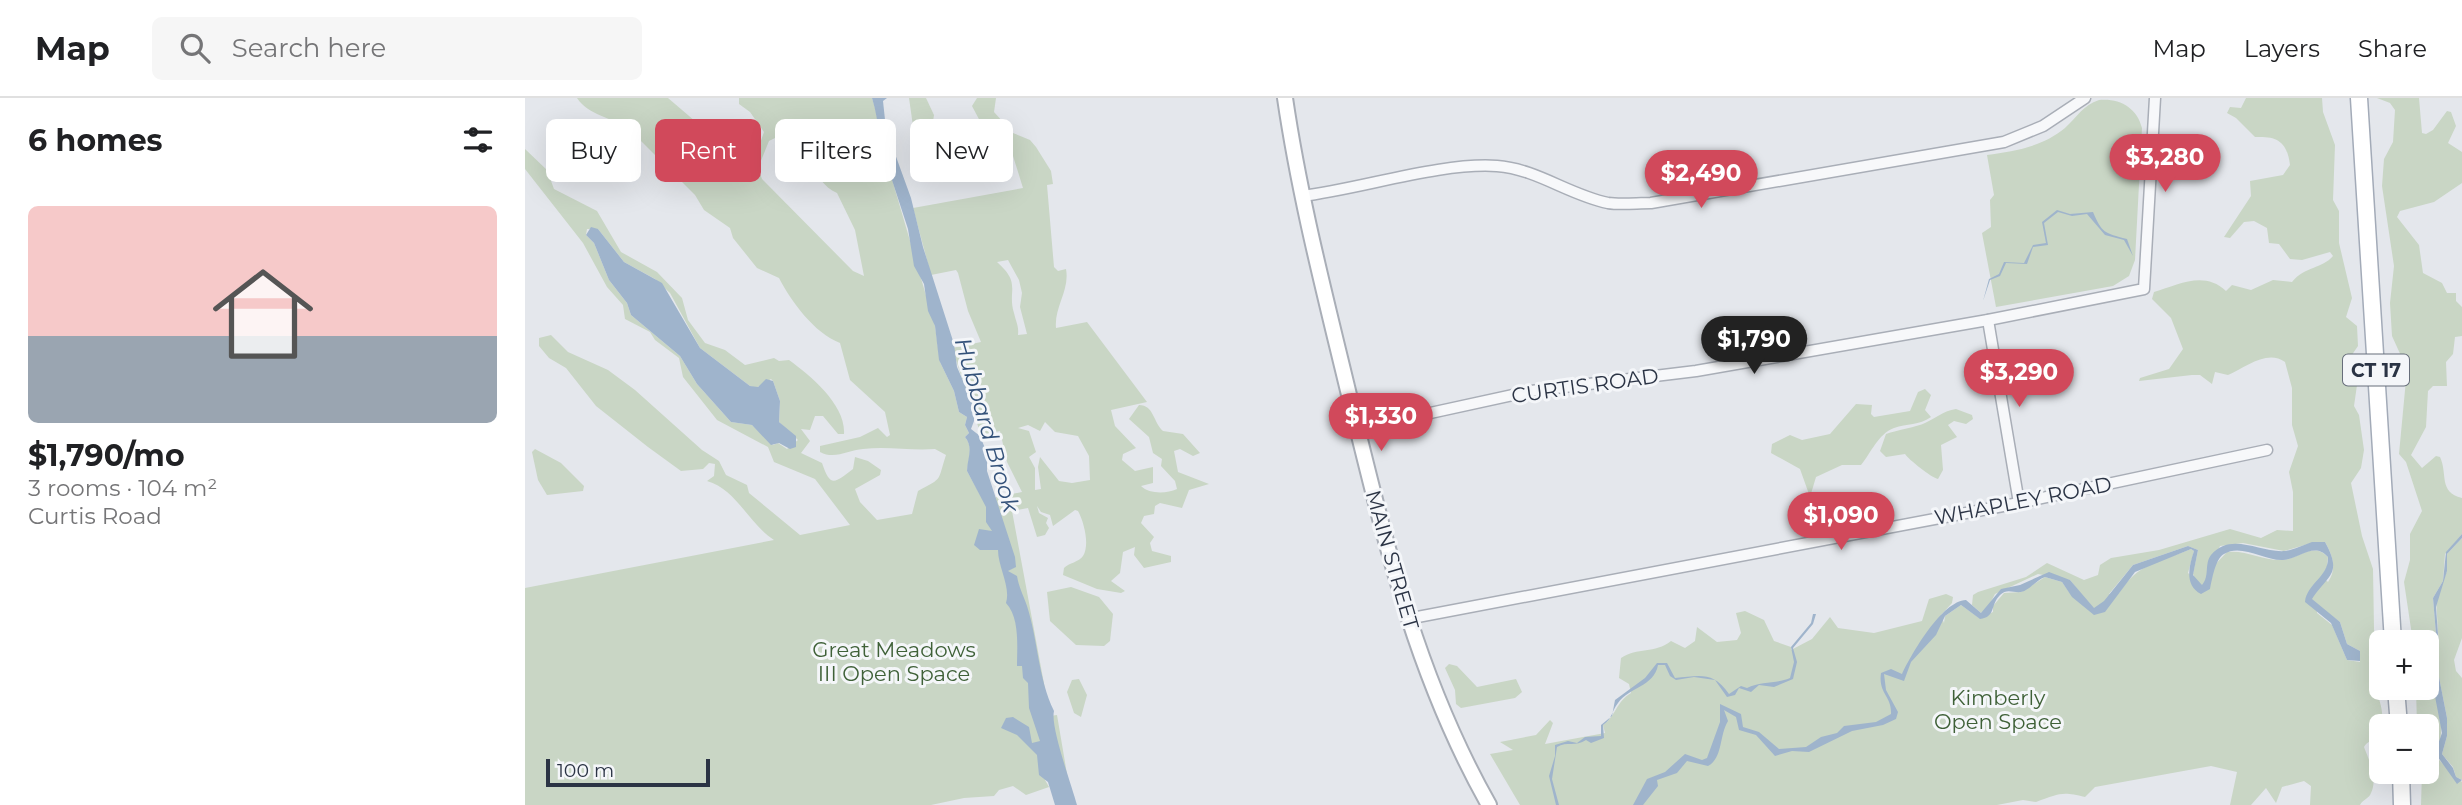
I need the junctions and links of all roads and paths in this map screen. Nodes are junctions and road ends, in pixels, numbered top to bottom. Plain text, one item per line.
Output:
1 (1285, 98) edge
2 (2085, 98) edge
3 (2155, 98) edge
4 (2359, 98) edge
5 (1302, 196) junction
6 (1988, 320) junction
7 (1357, 429) junction
8 (2267, 450) dead end
9 (2019, 503) junction
10 (1407, 619) junction
11 (2392, 630) edge
12 (2401, 784) edge
13 (1489, 805) edge
14 (2402, 805) edge

1 - 5 main road, MAIN STREET
2 - 5 street
3 - 6 street, CURTIS ROAD
4 - 11 main road, CT 17
5 - 7 main road, MAIN STREET
6 - 7 street, CURTIS ROAD
6 - 9 street
7 - 10 main road, MAIN STREET
8 - 9 street, WHAPLEY ROAD
9 - 10 street, WHAPLEY ROAD
10 - 13 main road, MAIN STREET
12 - 14 main road

